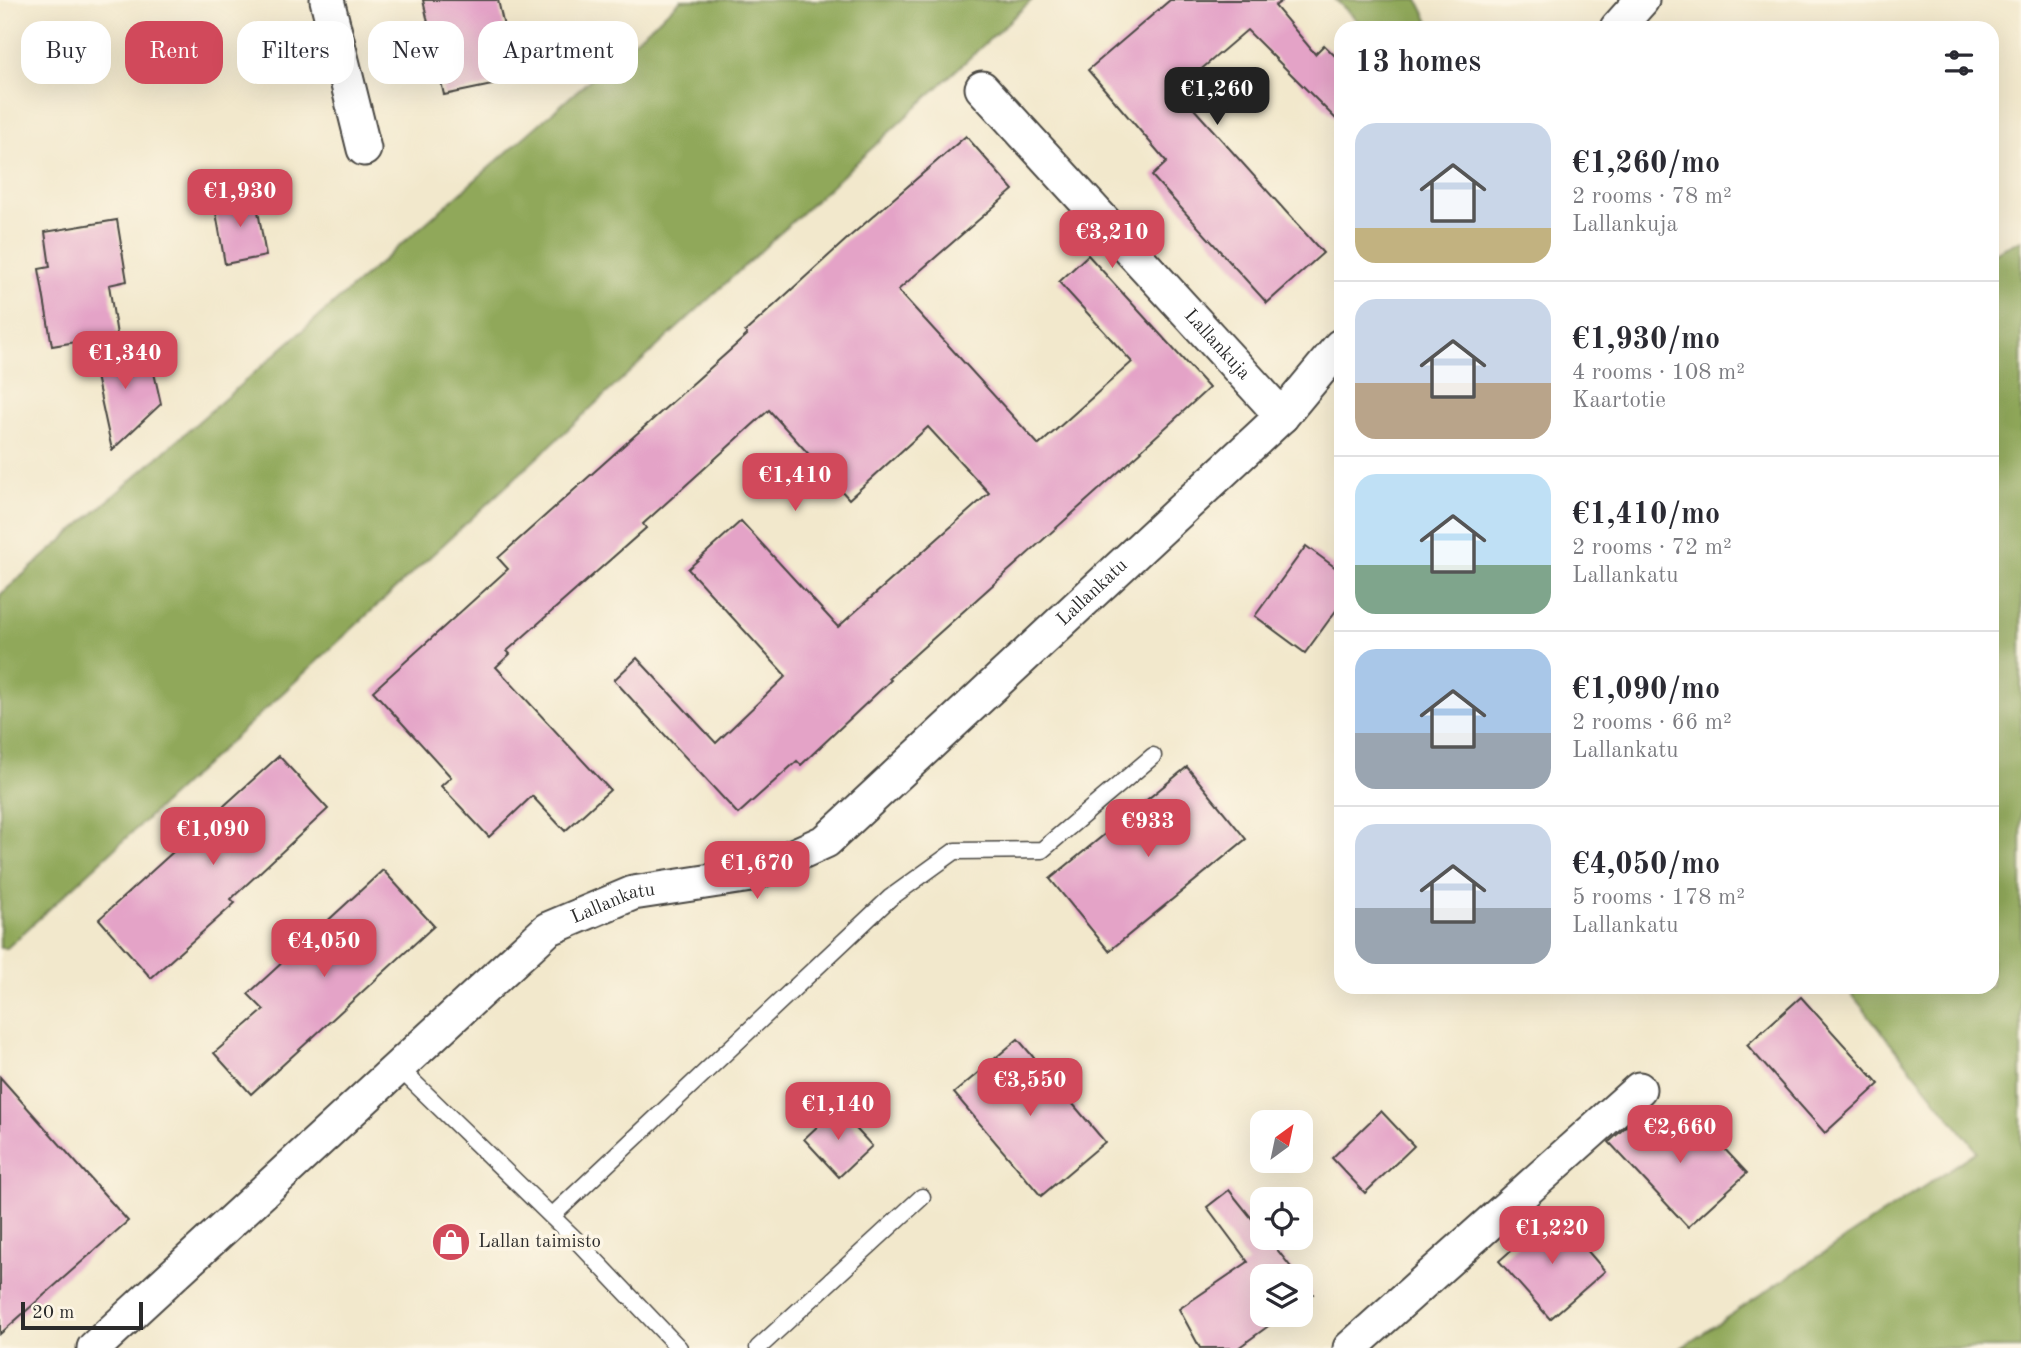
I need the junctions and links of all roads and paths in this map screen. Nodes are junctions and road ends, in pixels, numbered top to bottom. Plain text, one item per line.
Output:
1 (327, 0) edge
2 (1642, 0) edge
3 (1623, 21) edge
4 (982, 88) dead end
5 (364, 149) dead end
6 (1334, 353) edge
7 (1282, 416) junction
8 (1153, 756) dead end
9 (399, 1068) junction
10 (1639, 1089) dead end
11 (922, 1197) dead end
12 (552, 1216) junction
13 (94, 1348) edge
14 (679, 1348) edge
15 (758, 1348) edge
16 (1350, 1348) edge

1 - 5 street
2 - 3 street
4 - 7 street, Lallankuja
6 - 7 street, Lallankatu
7 - 9 street, Lallankatu
8 - 12 lane
9 - 12 lane
9 - 13 street, Lallankatu
10 - 16 street
11 - 15 lane
12 - 14 lane

